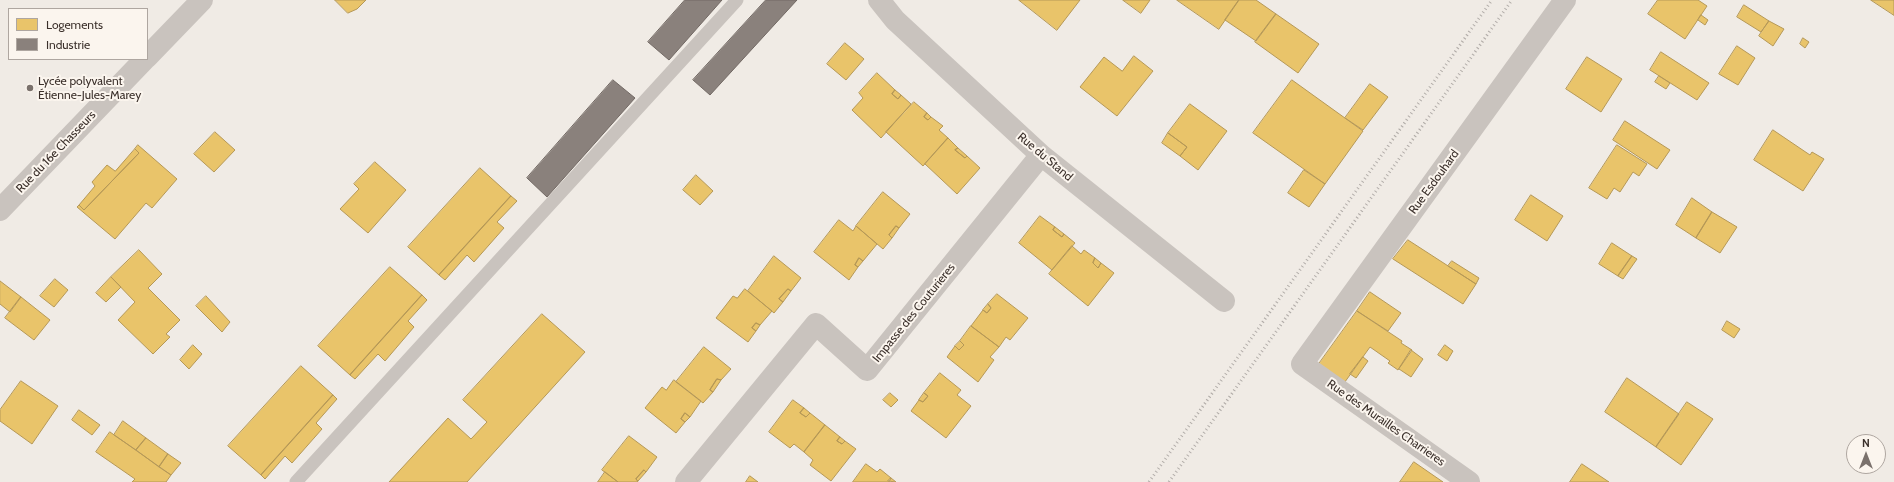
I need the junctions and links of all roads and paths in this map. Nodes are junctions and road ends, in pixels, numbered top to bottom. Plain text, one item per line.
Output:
1 (202, 0) edge
2 (737, 0) edge
3 (879, 0) edge
4 (1565, 0) edge
5 (148, 56) edge
6 (144, 60) edge
7 (1041, 155) junction
8 (0, 210) edge
9 (1224, 301) dead end
10 (1302, 364) joint
11 (296, 482) edge
12 (686, 482) edge
13 (1469, 482) edge

1 - 5 street, Rue du 16e Chasseurs
2 - 11 lane
3 - 7 street, Rue du Stand
4 - 10 street, Rue Esdouhard
6 - 8 street, Rue du 16e Chasseurs
7 - 9 street, Rue du Stand
7 - 12 street, Impasse des Couturieres
10 - 13 street, Rue des Murailles Charrieres

